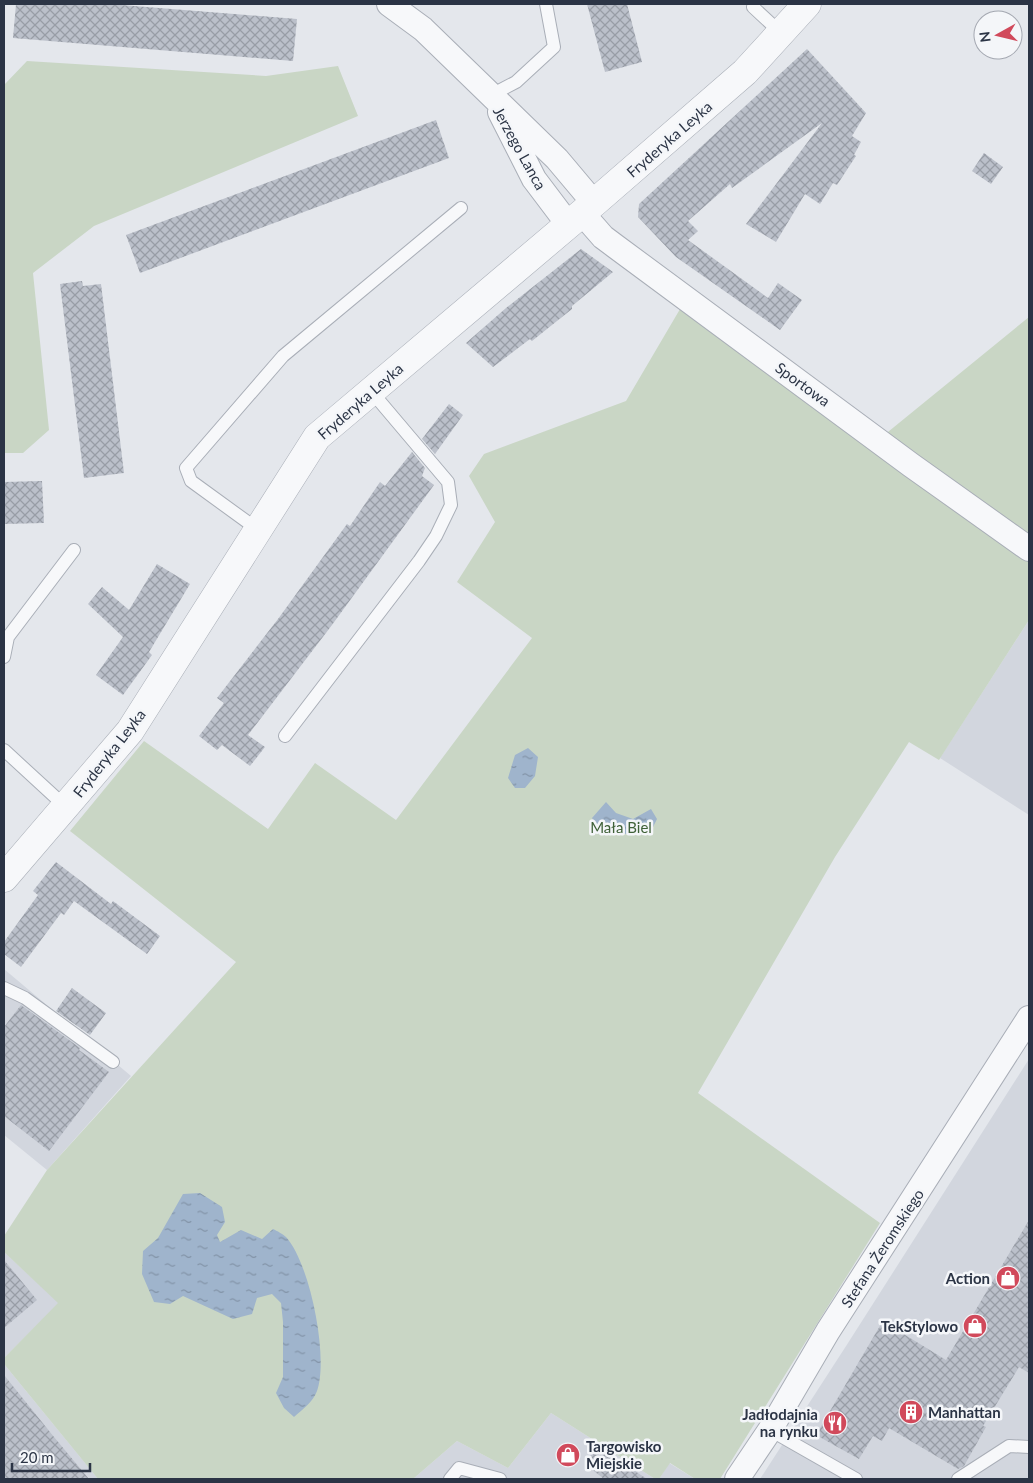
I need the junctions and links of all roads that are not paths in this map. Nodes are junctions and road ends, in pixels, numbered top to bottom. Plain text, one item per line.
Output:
1 (389, 4) edge
2 (546, 4) edge
3 (807, 4) edge
4 (752, 5) edge
5 (782, 34) junction
6 (491, 95) junction
7 (461, 208) dead end
8 (581, 213) junction
9 (371, 391) junction
10 (257, 529) junction
11 (1029, 549) edge
12 (74, 550) dead end
13 (4, 657) edge
14 (285, 736) dead end
15 (4, 750) edge
16 (66, 807) junction
17 (4, 878) edge
18 (4, 988) edge
19 (1029, 1018) edge
20 (113, 1062) dead end
21 (770, 1430) junction
22 (1029, 1446) edge
23 (450, 1479) edge
24 (500, 1479) edge
25 (737, 1479) edge
26 (856, 1479) edge
27 (958, 1479) edge

1 - 6 street, Jerzego Lanca
2 - 6 lane
3 - 5 street, Fryderyka Leyka
4 - 5 lane
5 - 8 street, Fryderyka Leyka
6 - 8 street, Jerzego Lanca
6 - 8 street, Jerzego Lanca
7 - 10 lane
8 - 9 street, Fryderyka Leyka
8 - 11 street, Sportowa
9 - 10 street, Fryderyka Leyka
9 - 14 lane
10 - 16 street, Fryderyka Leyka
12 - 13 lane
15 - 16 lane
16 - 17 street, Fryderyka Leyka
18 - 20 lane
19 - 21 street, Stefana Żeromskiego
21 - 25 street, Stefana Żeromskiego
21 - 26 lane
22 - 27 lane
23 - 24 lane

